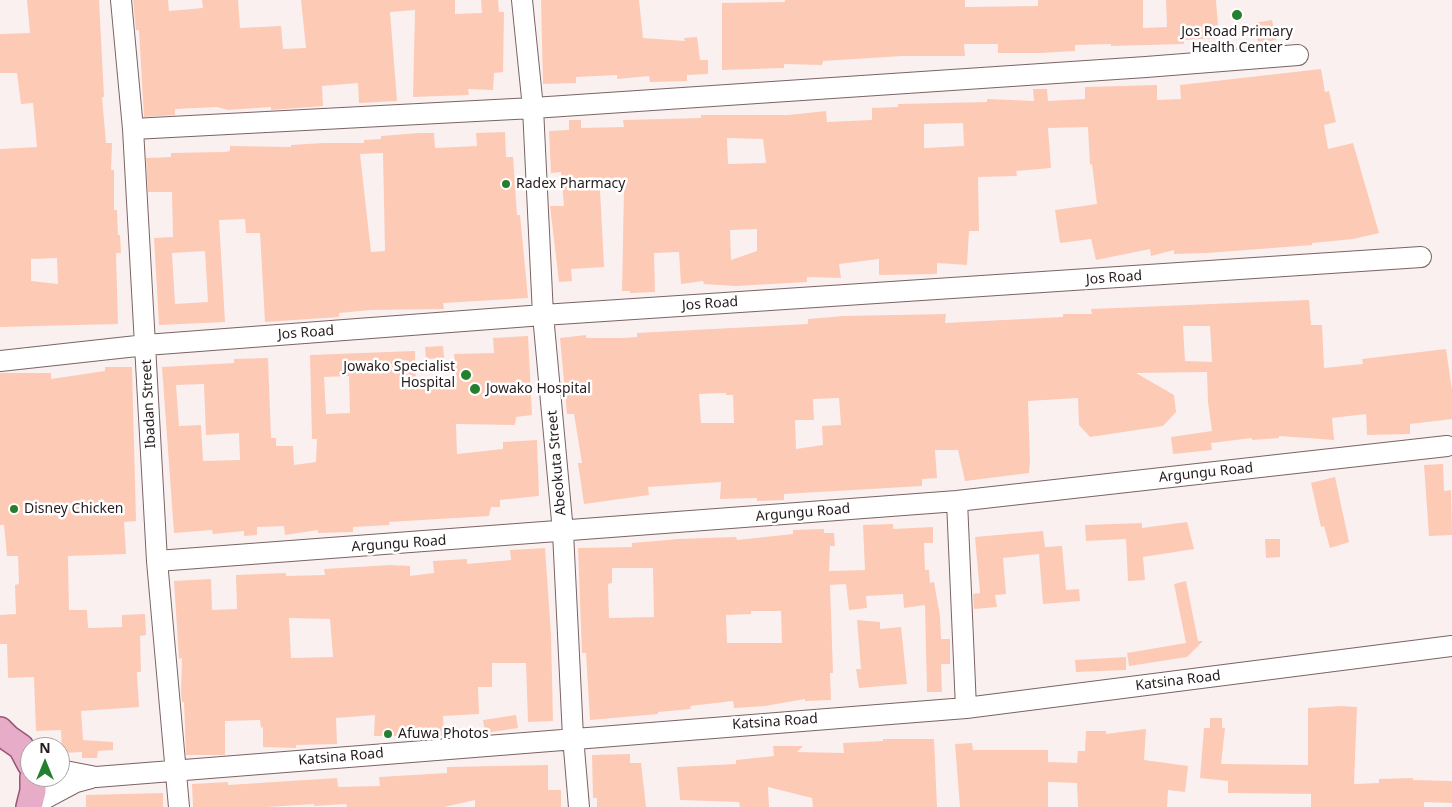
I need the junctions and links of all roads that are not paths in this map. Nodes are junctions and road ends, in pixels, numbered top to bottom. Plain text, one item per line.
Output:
1 (121, 0) edge
2 (522, 0) edge
3 (1298, 55) dead end
4 (533, 108) junction
5 (133, 129) junction
6 (1422, 257) dead end
7 (543, 315) junction
8 (146, 345) junction
9 (0, 361) edge
10 (1447, 446) dead end
11 (956, 501) junction
12 (563, 532) junction
13 (157, 562) junction
14 (1452, 646) edge
15 (966, 708) junction
16 (2, 730) edge
17 (573, 737) junction
18 (20, 746) edge
19 (176, 771) junction
20 (70, 773) edge
21 (96, 776) junction
22 (33, 787) edge
23 (29, 807) edge
24 (179, 807) edge
25 (579, 807) edge

1 - 5 street, Ibadan Street
2 - 4 street, Abeokuta Street
3 - 4 street
4 - 5 street
4 - 7 street, Abeokuta Street
5 - 8 street, Ibadan Street
6 - 7 street, Jos Road
7 - 8 street, Jos Road
7 - 12 street, Abeokuta Street
8 - 9 street, Jos Road
8 - 13 street, Ibadan Street
10 - 11 street, Argungu Road
11 - 12 street, Argungu Road
11 - 15 street
12 - 13 street, Argungu Road
12 - 17 street, Abeokuta Street
13 - 19 street, Ibadan Street
14 - 15 street, Katsina Road
15 - 17 street, Katsina Road
16 - 18 main road
17 - 19 street, Katsina Road
17 - 25 street, Abeokuta Street
19 - 21 street, Katsina Road
19 - 24 street, Ibadan Street
20 - 21 street, Katsina Road
21 - 23 street, Katsina Road
22 - 23 main road

